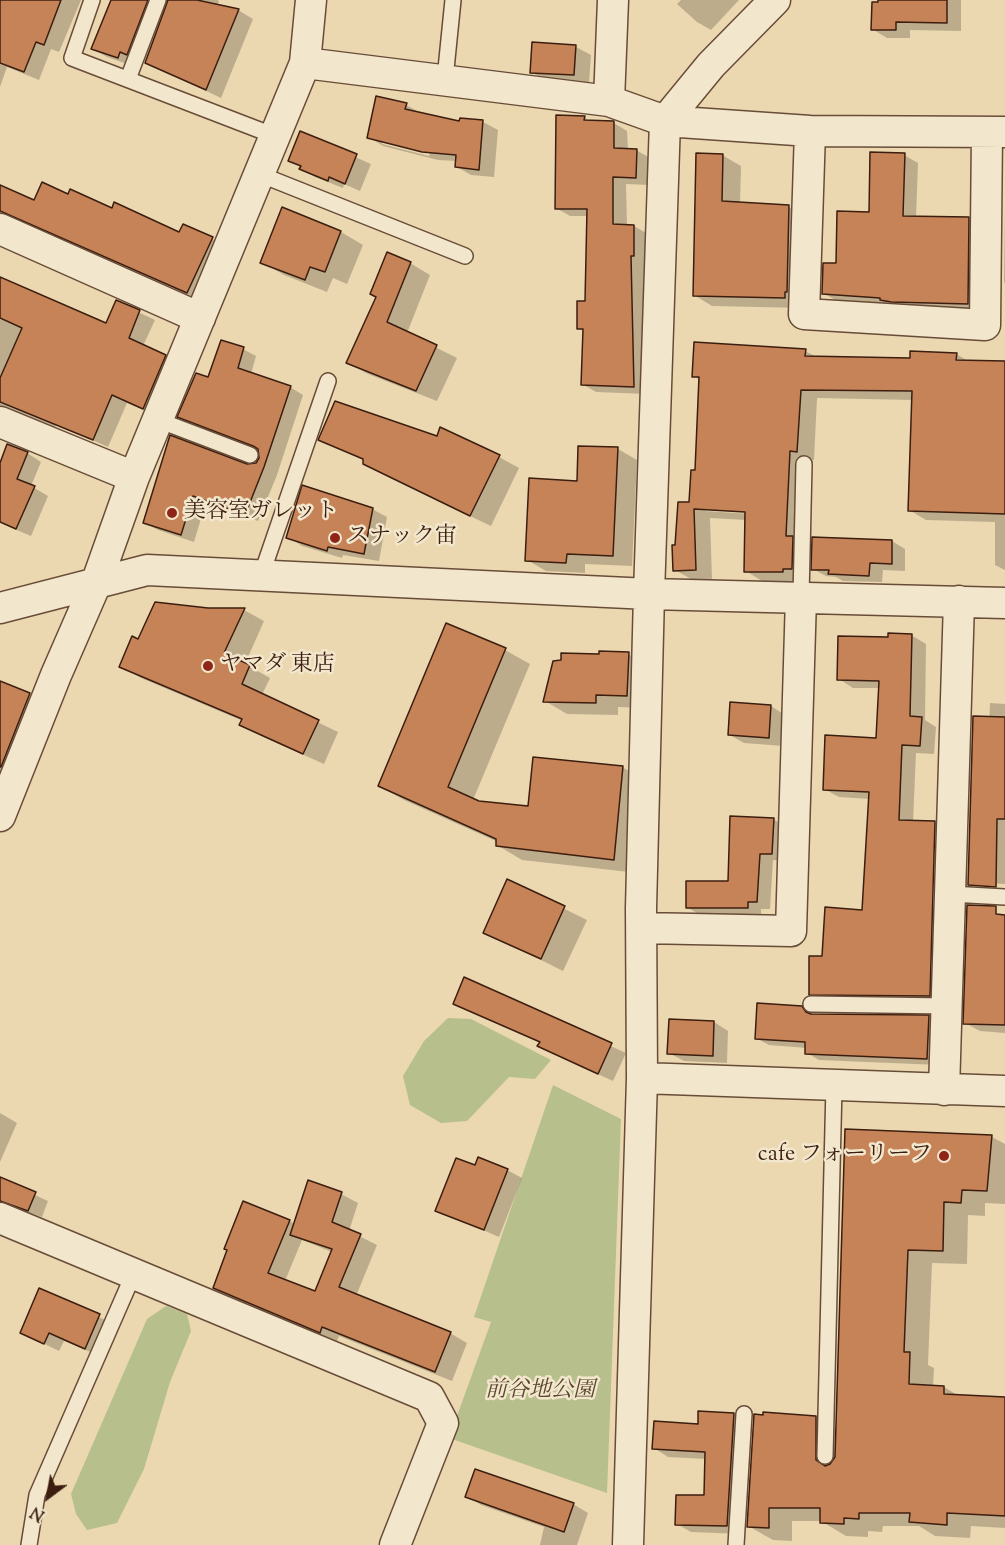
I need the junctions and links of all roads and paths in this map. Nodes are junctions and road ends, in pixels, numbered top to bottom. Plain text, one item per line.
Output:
1 (92, 0) edge
2 (158, 0) edge
3 (311, 0) edge
4 (453, 0) edge
5 (613, 0) edge
6 (775, 0) edge
7 (305, 63) junction
8 (128, 79) junction
9 (445, 79) junction
10 (609, 101) junction
11 (665, 121) junction
12 (810, 131) junction
13 (996, 132) edge
14 (275, 136) junction
15 (259, 174) junction
16 (0, 229) edge
17 (465, 256) dead end
18 (200, 318) junction
19 (328, 381) dead end
20 (158, 420) junction
21 (0, 422) edge
22 (250, 455) dead end
23 (804, 464) dead end
24 (134, 477) junction
25 (261, 576) junction
26 (98, 581) junction
27 (650, 594) junction
28 (801, 597) junction
29 (959, 601) junction
30 (1005, 603) edge
31 (0, 608) edge
32 (0, 816) edge
33 (950, 894) junction
34 (1005, 897) edge
35 (642, 928) junction
36 (811, 1004) dead end
37 (946, 1006) junction
38 (642, 1078) junction
39 (834, 1086) junction
40 (944, 1090) junction
41 (1005, 1091) edge
42 (0, 1218) edge
43 (134, 1273) junction
44 (744, 1414) dead end
45 (825, 1456) dead end
46 (29, 1545) edge
47 (395, 1545) edge
48 (629, 1545) edge
49 (736, 1545) edge

1 - 8 lane
2 - 8 lane
3 - 7 street
4 - 9 lane
5 - 10 street
6 - 11 street
7 - 9 street
7 - 14 street
8 - 14 lane
9 - 10 street
10 - 11 street
11 - 12 street
11 - 27 street
12 - 13 street
12 - 13 street
14 - 15 street
15 - 17 lane
15 - 18 street
16 - 18 street
18 - 20 street
19 - 25 lane
20 - 22 lane
20 - 24 street
21 - 24 street
23 - 28 lane
24 - 26 street
25 - 26 street
25 - 27 street
26 - 31 street
26 - 32 street
27 - 28 street
27 - 35 street
28 - 29 street
28 - 35 street
29 - 30 street
29 - 33 street
33 - 34 lane
33 - 37 street
35 - 38 street
36 - 37 lane
37 - 40 street
38 - 39 street
38 - 48 street
39 - 40 street
39 - 45 lane
40 - 41 street
42 - 43 street
43 - 46 lane
43 - 47 street
44 - 49 lane

